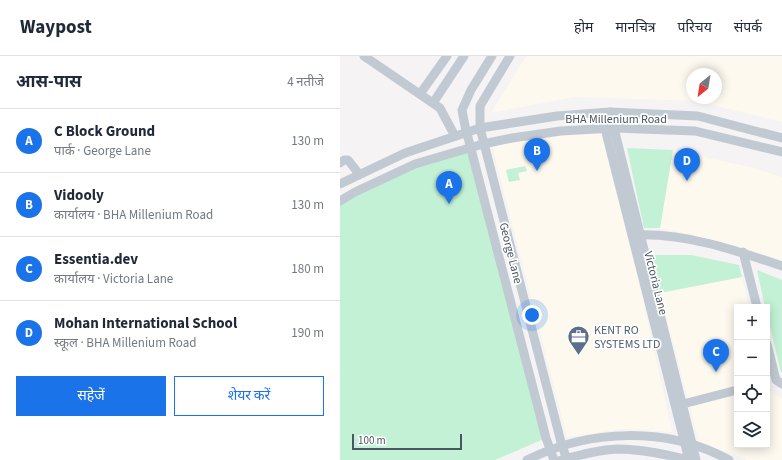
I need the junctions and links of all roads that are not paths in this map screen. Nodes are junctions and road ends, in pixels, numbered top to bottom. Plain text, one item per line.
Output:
1 (364, 56) edge
2 (447, 56) edge
3 (464, 56) edge
4 (492, 56) edge
5 (510, 56) edge
6 (420, 94) junction
7 (433, 103) junction
8 (605, 112) junction
9 (480, 128) junction
10 (609, 128) junction
11 (467, 132) junction
12 (455, 136) junction
13 (782, 138) edge
14 (483, 144) junction
15 (471, 147) junction
16 (782, 152) edge
17 (340, 163) edge
18 (359, 174) junction
19 (340, 184) edge
20 (340, 201) edge
21 (636, 235) junction
22 (743, 252) junction
23 (782, 266) edge
24 (757, 304) edge
25 (770, 354) edge
26 (779, 382) edge
27 (734, 391) edge
28 (683, 404) junction
29 (688, 444) junction
30 (562, 446) junction
31 (551, 450) junction
32 (564, 459) edge
33 (527, 460) edge
34 (554, 460) edge
35 (688, 460) edge
36 (696, 460) edge
37 (729, 460) edge

1 - 6 street
2 - 6 street
3 - 7 street
4 - 11 street, George Lane
5 - 9 street, George Lane
6 - 7 street
7 - 12 street
8 - 9 street, BHA Millenium Road
8 - 10 street, Victoria Lane
8 - 13 street, BHA Millenium Road
9 - 11 street, BHA Millenium Road
9 - 14 street, George Lane
10 - 14 street, BHA Millenium Road
10 - 16 street, BHA Millenium Road
10 - 21 street, Victoria Lane
11 - 12 street, BHA Millenium Road
11 - 15 street, George Lane
12 - 18 street, BHA Millenium Road
14 - 15 street, BHA Millenium Road
14 - 30 street, George Lane
15 - 20 street, BHA Millenium Road
15 - 31 street, George Lane
17 - 18 street
18 - 19 street, BHA Millenium Road
21 - 22 street
21 - 28 street, Victoria Lane
21 - 29 street, Victoria Lane
22 - 23 street
22 - 24 street
25 - 26 street
27 - 28 street
28 - 29 street, Victoria Lane
29 - 30 street
29 - 35 street, Victoria Lane
29 - 36 street, Victoria Lane
29 - 37 street
30 - 31 street
30 - 32 street, George Lane
31 - 33 street
31 - 34 street, George Lane
32 - 35 street

